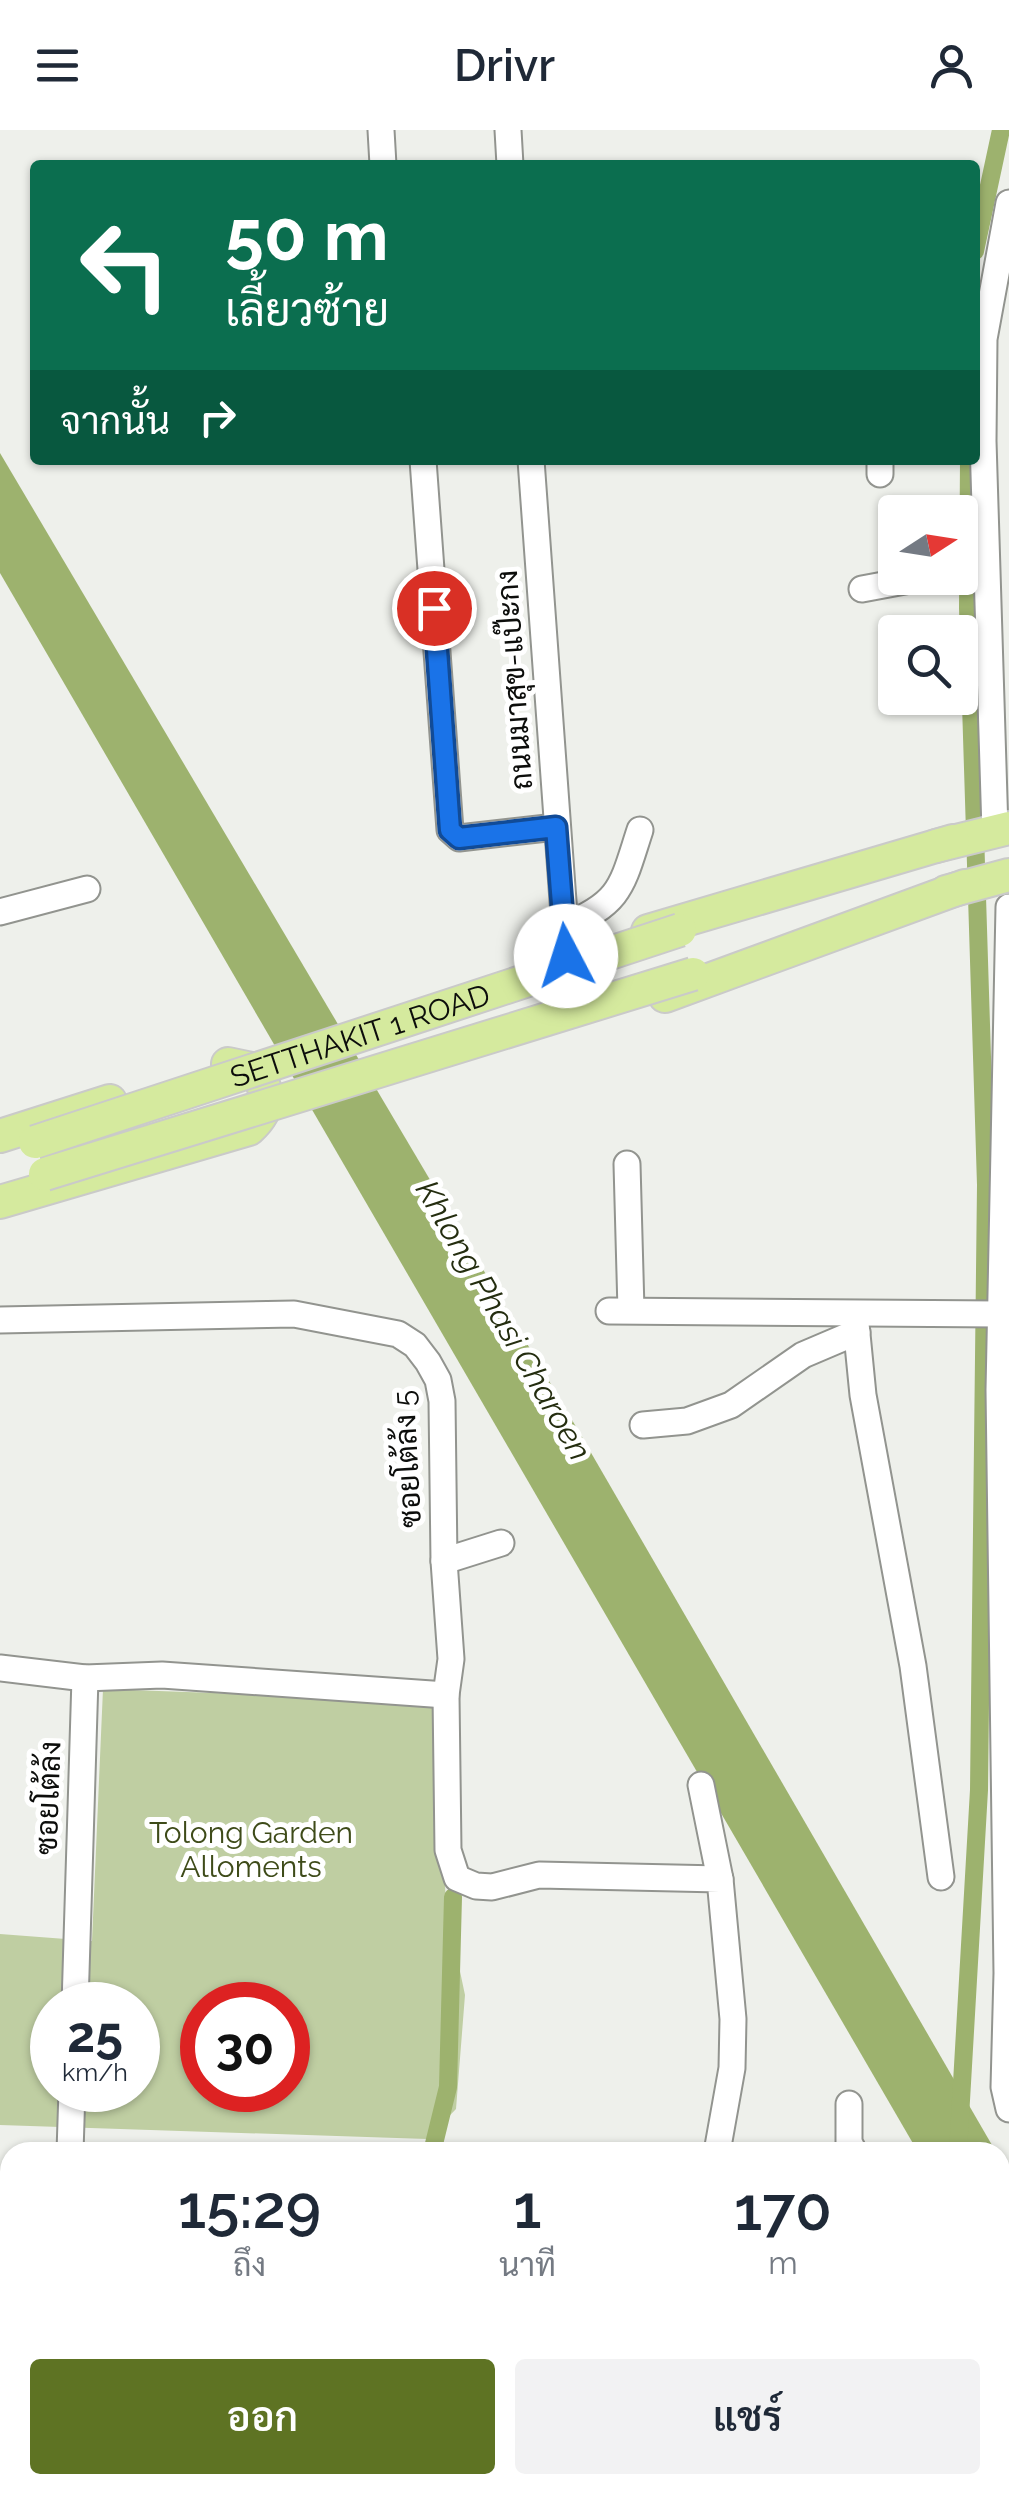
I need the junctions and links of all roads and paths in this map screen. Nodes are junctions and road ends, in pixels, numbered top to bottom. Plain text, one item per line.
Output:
1 (381, 130) edge
2 (508, 130) edge
3 (384, 160) edge
4 (510, 160) edge
5 (1009, 204) edge
6 (980, 421) edge
7 (980, 456) edge
8 (423, 465) edge
9 (531, 465) edge
10 (987, 565) junction
11 (978, 567) edge
12 (878, 586) edge
13 (862, 589) dead end
14 (556, 827) junction
15 (1002, 829) edge
16 (640, 830) dead end
17 (953, 841) junction
18 (1009, 875) edge
19 (966, 886) junction
20 (88, 889) dead end
21 (1009, 907) edge
22 (0, 912) edge
23 (565, 941) junction
24 (0, 1136) edge
25 (0, 1152) edge
26 (628, 1164) dead end
27 (0, 1187) edge
28 (0, 1202) edge
29 (1005, 1246) edge
30 (1000, 1314) junction
31 (0, 1320) edge
32 (856, 1323) junction
33 (643, 1425) dead end
34 (1005, 1484) edge
35 (501, 1542) dead end
36 (444, 1561) junction
37 (0, 1668) edge
38 (84, 1678) junction
39 (1005, 1691) edge
40 (446, 1694) junction
41 (1006, 1752) edge
42 (701, 1785) dead end
43 (941, 1877) dead end
44 (720, 1879) junction
45 (1007, 1913) edge
46 (1008, 1973) edge
47 (75, 1982) edge
48 (849, 2104) dead end
49 (1009, 2109) edge
50 (71, 2112) edge
51 (70, 2142) edge
52 (719, 2142) edge
53 (849, 2142) edge

1 - 3 street
2 - 4 street
5 - 6 street
7 - 10 street
8 - 14 street
9 - 14 street, ถนนมาสุข-แป๊ะกง
10 - 11 street
10 - 15 street
12 - 13 street
14 - 23 street, ถนนมาสุข-แป๊ะกง
15 - 17 main road, SETTHAKIT 1 ROAD
16 - 23 street
17 - 23 main road
17 - 25 main road, SETTHAKIT 1 ROAD, bridge
18 - 19 main road, SETTHAKIT 1 ROAD
19 - 23 main road
19 - 27 main road, SETTHAKIT 1 ROAD, bridge
20 - 22 street
21 - 29 street
24 - 28 main road
26 - 32 street
29 - 30 street
30 - 32 street
30 - 34 street
31 - 36 street, ซอยโต้ล้ง 5
32 - 33 street
32 - 43 street
34 - 39 street
35 - 36 street
36 - 40 street, ซอยโต้ล้ง 5
37 - 38 street
38 - 40 street
38 - 47 street, ซอยโต้ล้ง
39 - 41 street
40 - 44 street, ซอยโต้ล้ง 5
41 - 45 street
42 - 44 street
44 - 52 street
45 - 46 street
46 - 49 street
48 - 53 street
50 - 51 street

